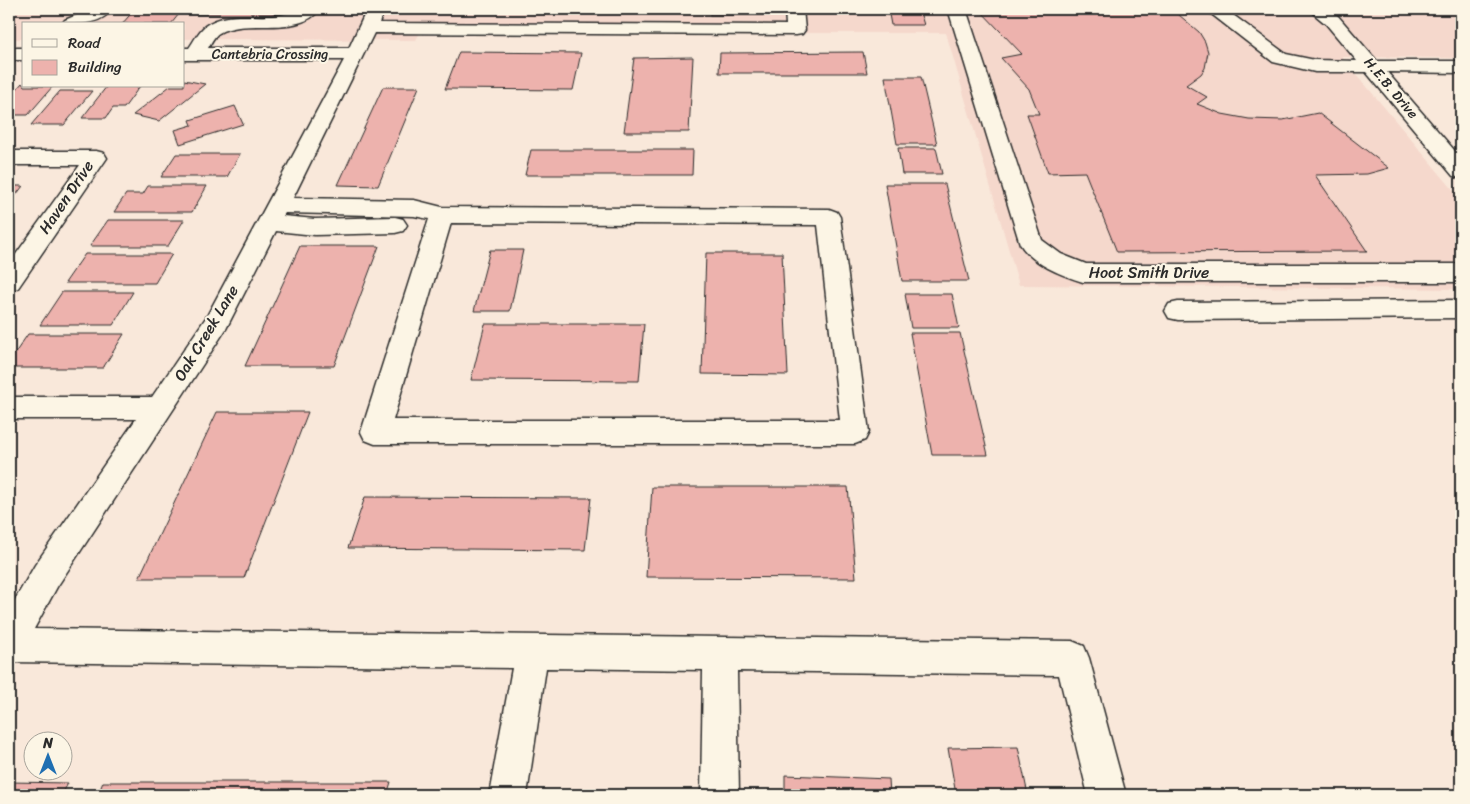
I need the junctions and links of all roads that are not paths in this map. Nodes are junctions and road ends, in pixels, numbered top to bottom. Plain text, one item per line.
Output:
1 (103, 9) edge
2 (311, 9) edge
3 (428, 9) edge
4 (598, 9) edge
5 (794, 9) edge
6 (957, 9) edge
7 (1214, 9) edge
8 (1317, 9) edge
9 (372, 18) edge
10 (76, 22) edge
11 (420, 28) junction
12 (594, 29) junction
13 (9, 54) edge
14 (22, 54) edge
15 (190, 54) edge
16 (356, 54) junction
17 (1373, 67) junction
18 (1461, 67) edge
19 (9, 158) edge
20 (1461, 171) edge
21 (273, 214) junction
22 (442, 215) junction
23 (1461, 273) edge
24 (9, 282) edge
25 (1461, 309) edge
26 (1178, 311) dead end
27 (9, 408) edge
28 (160, 408) junction
29 (9, 641) edge
30 (9, 645) edge
31 (532, 651) junction
32 (720, 653) junction
33 (508, 795) edge
34 (720, 795) edge
35 (1107, 795) edge

1 - 10 street
2 - 15 street
3 - 11 street
4 - 12 street
5 - 12 street
6 - 23 street, Hoot Smith Drive
7 - 17 street
8 - 17 street, H.E.B. Drive
9 - 11 street
9 - 16 street, Oak Creek Lane
11 - 12 street
13 - 14 street
15 - 16 street, Cantebria Crossing
16 - 21 street, Oak Creek Lane
17 - 18 street
17 - 20 street, H.E.B. Drive
19 - 24 street, Haven Drive
21 - 22 street
21 - 28 street, Oak Creek Lane
22 - 22 street
25 - 26 street
27 - 28 street
28 - 29 street, Oak Creek Lane
30 - 31 street
31 - 32 street
31 - 33 street
32 - 34 street
32 - 35 street

